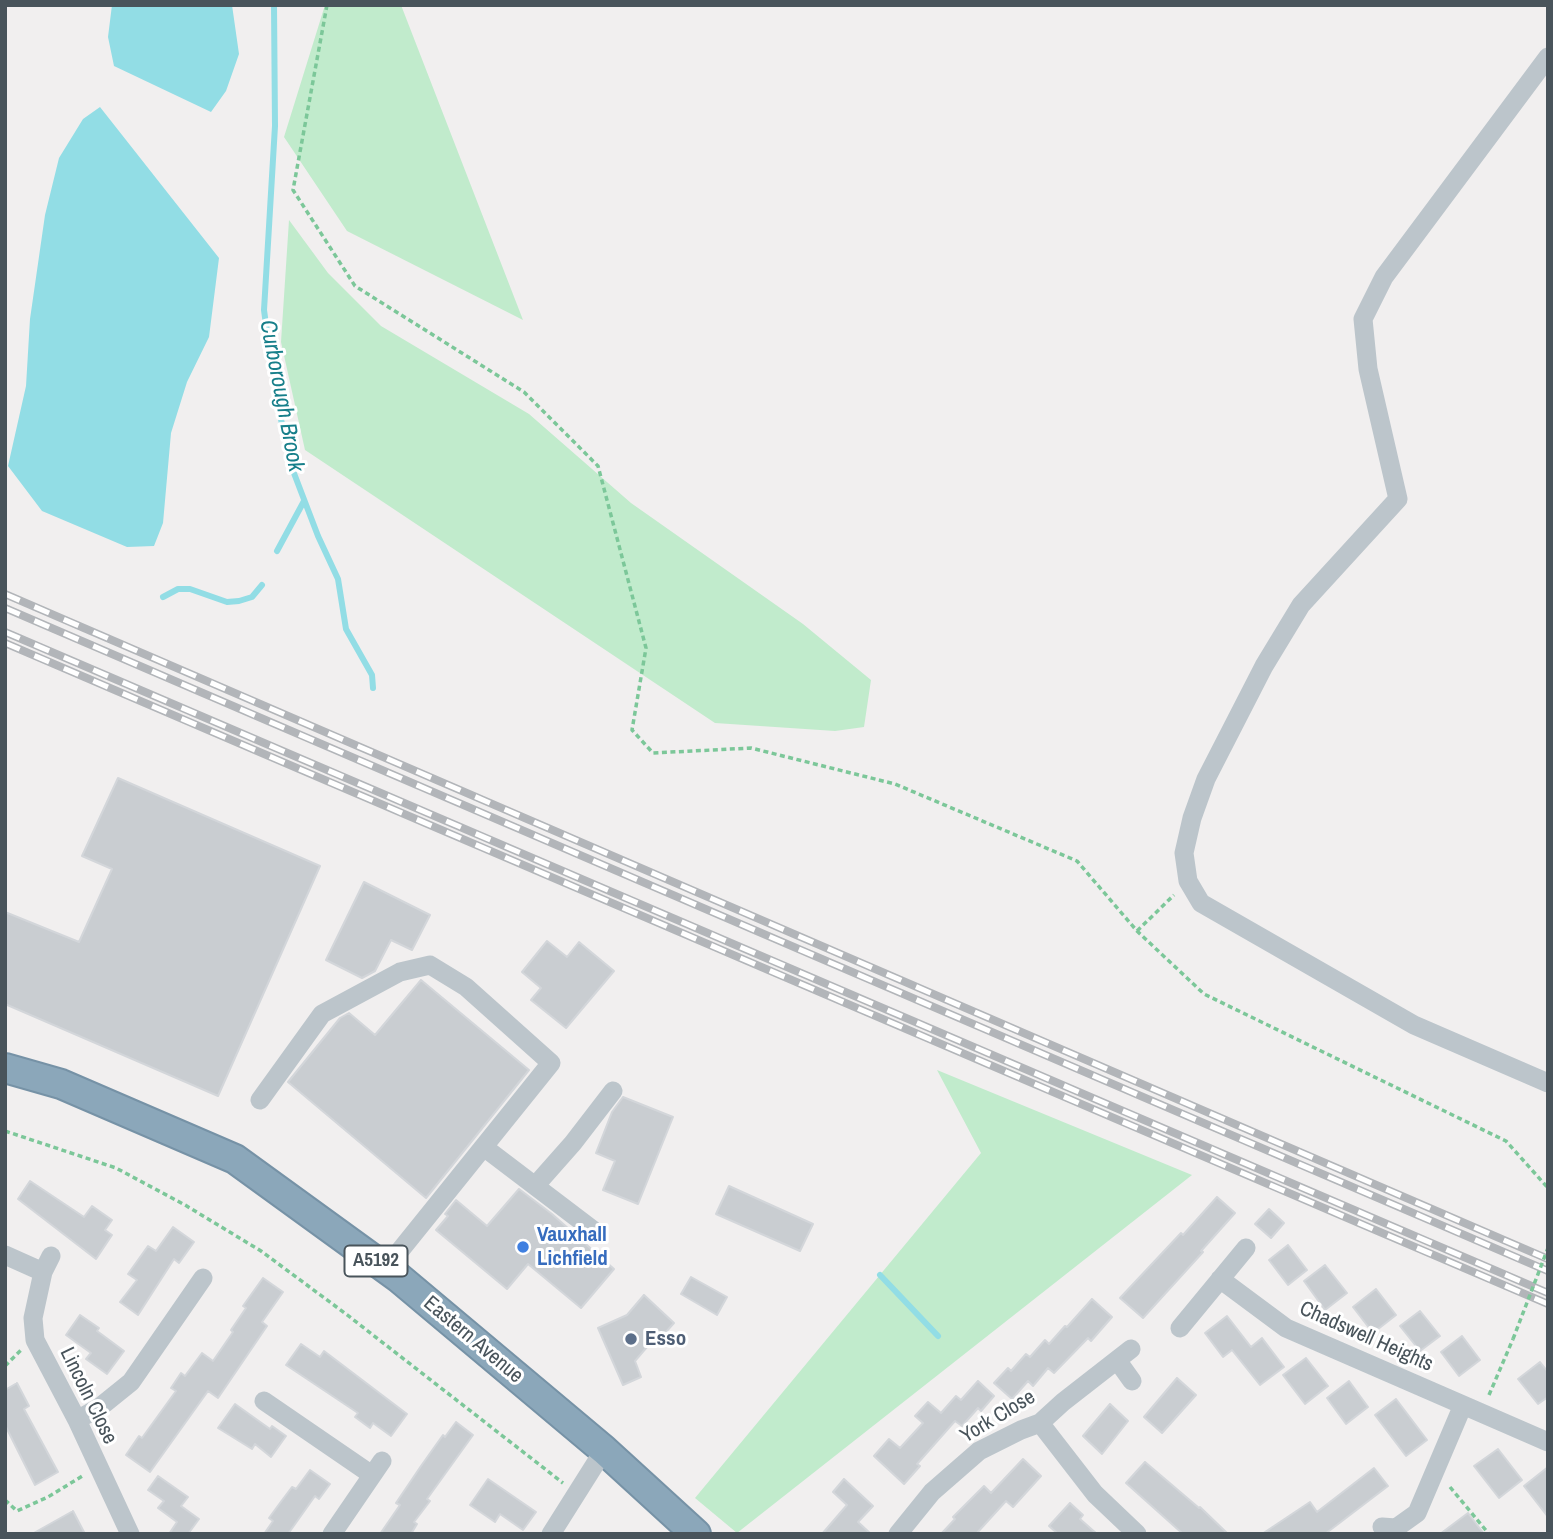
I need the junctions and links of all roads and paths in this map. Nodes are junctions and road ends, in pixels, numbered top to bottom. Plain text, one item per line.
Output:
1 (327, 5) edge
2 (1548, 57) edge
3 (1188, 881) junction
4 (1137, 931) junction
5 (5, 1068) edge
6 (1548, 1083) edge
7 (613, 1091) dead end
8 (260, 1100) dead end
9 (5, 1131) edge
10 (485, 1148) junction
11 (535, 1186) junction
12 (1548, 1188) edge
13 (593, 1230) dead end
14 (1246, 1248) dead end
15 (1548, 1248) edge
16 (5, 1255) edge
17 (386, 1268) junction
18 (203, 1278) dead end
19 (1220, 1279) junction
20 (1180, 1328) dead end
21 (1132, 1381) dead end
22 (264, 1401) dead end
23 (1472, 1409) junction
24 (77, 1420) junction
25 (1041, 1423) junction
26 (1548, 1442) edge
27 (604, 1450) junction
28 (98, 1468) junction
29 (1435, 1469) junction
30 (575, 1493) junction
31 (5, 1500) edge
32 (1382, 1527) dead end
33 (130, 1534) edge
34 (332, 1534) edge
35 (551, 1534) edge
36 (696, 1534) edge
37 (898, 1534) edge
38 (1137, 1534) edge
39 (1489, 1534) edge

1 - 4 path
2 - 3 street
3 - 4 path
3 - 6 street
4 - 12 path
5 - 17 highway, Eastern Avenue / A5192
7 - 11 street
8 - 10 street
9 - 30 path
10 - 11 street
10 - 17 street
11 - 13 street
14 - 19 street
15 - 23 path, bridge
16 - 24 street, Lincoln Close
17 - 27 highway, Eastern Avenue / A5192
18 - 24 street
19 - 20 street
19 - 23 street, Chadswell Heights
21 - 25 street, York Close
22 - 34 street
23 - 26 street, Chadswell Heights
23 - 29 street
24 - 28 street, Lincoln Close
25 - 37 street, York Close
25 - 38 street
27 - 30 street
27 - 36 highway, Eastern Avenue / A5192
28 - 31 path
28 - 33 street, Lincoln Close
29 - 32 street
29 - 39 path
30 - 35 street

